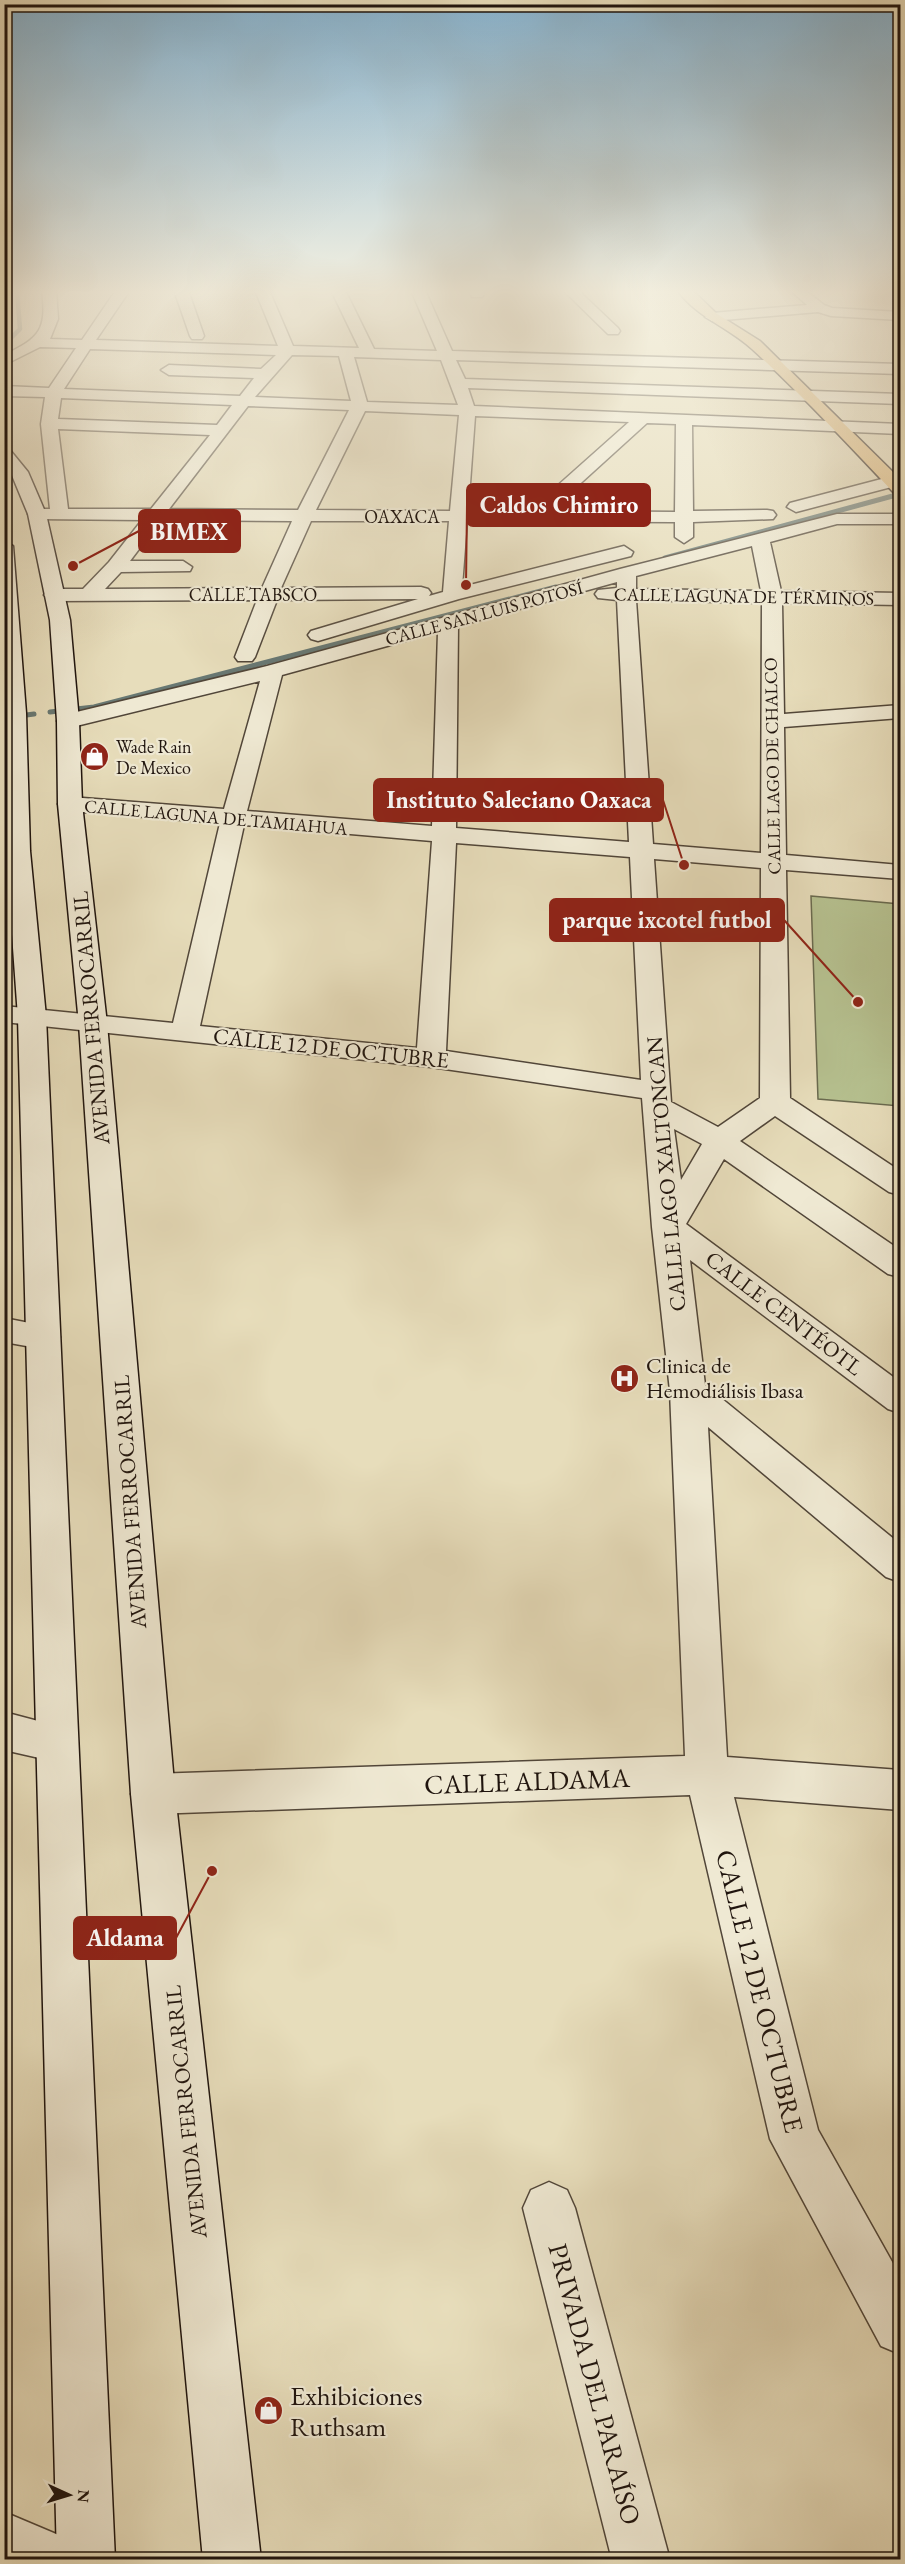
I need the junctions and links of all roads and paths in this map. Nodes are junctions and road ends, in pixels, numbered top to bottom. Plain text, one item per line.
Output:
1 (51, 410) edge
2 (236, 410) edge
3 (358, 410) edge
4 (443, 410) edge
5 (823, 410) edge
6 (467, 411) junction
7 (642, 419) junction
8 (684, 421) junction
9 (49, 424) junction
10 (842, 428) junction
11 (900, 429) edge
12 (220, 430) junction
13 (4, 454) edge
14 (897, 485) edge
15 (37, 514) junction
16 (60, 514) junction
17 (302, 515) junction
18 (154, 516) junction
19 (457, 516) junction
20 (534, 516) junction
21 (900, 519) edge
22 (684, 527) junction
23 (760, 540) junction
24 (662, 542) dead end
25 (4, 546) edge
26 (116, 566) junction
27 (183, 567) dead end
28 (631, 572) junction
29 (54, 594) junction
30 (89, 594) junction
31 (267, 594) junction
32 (452, 594) junction
33 (772, 596) junction
34 (900, 599) edge
35 (448, 622) junction
36 (299, 640) dead end
37 (245, 657) junction
38 (270, 660) junction
39 (222, 662) dead end
40 (99, 694) dead end
41 (66, 711) junction
42 (900, 712) edge
43 (771, 721) junction
44 (12, 725) edge
45 (70, 804) junction
46 (233, 819) junction
47 (444, 836) junction
48 (643, 850) junction
49 (11, 851) edge
50 (773, 861) junction
51 (900, 872) edge
52 (18, 1015) edge
53 (93, 1024) junction
54 (185, 1031) junction
55 (431, 1058) junction
56 (657, 1098) junction
57 (775, 1102) junction
58 (718, 1141) junction
59 (900, 1185) edge
60 (668, 1227) junction
61 (900, 1266) edge
62 (4, 1330) edge
63 (43, 1337) junction
64 (688, 1392) junction
65 (900, 1400) edge
66 (900, 1566) edge
67 (4, 1731) edge
68 (57, 1743) junction
69 (707, 1775) junction
70 (900, 1790) edge
71 (153, 1794) junction
72 (549, 2208) dead end
73 (900, 2327) edge
74 (4, 2541) edge
75 (47, 2559) edge
76 (86, 2559) edge
77 (232, 2559) edge
78 (641, 2559) edge

1 - 9 street
2 - 12 street
3 - 17 street
4 - 6 street
5 - 10 main road
6 - 7 street
6 - 19 street
7 - 8 street
7 - 20 street
8 - 10 street
8 - 22 street
9 - 12 street
9 - 16 street
10 - 11 street
10 - 14 main road
12 - 18 street
13 - 15 street, AVENIDA FERROCARRIL
14 - 22 street
15 - 16 street, OAXACA
15 - 29 street, AVENIDA FERROCARRIL
16 - 18 street, OAXACA
17 - 18 street, OAXACA
17 - 19 street, OAXACA
17 - 31 street
18 - 26 street
19 - 20 street, OAXACA
19 - 32 street
20 - 22 street, OAXACA
21 - 23 street, CALLE SAN LUIS POTOSÍ
22 - 24 street
23 - 28 street, CALLE SAN LUIS POTOSÍ
23 - 33 street, CALLE LAGO DE CHALCO
25 - 44 street
26 - 27 street
26 - 30 street
28 - 32 street, CALLE SAN LUIS POTOSÍ
28 - 33 street, CALLE LAGUNA DE TÉRMINOS
28 - 35 street, CALLE SAN LUIS POTOSÍ
28 - 48 street, CALLE LAGO XALTONCAN
29 - 30 street, CALLE TABSCO
29 - 41 street, AVENIDA FERROCARRIL
30 - 31 street, CALLE TABSCO
31 - 32 street, CALLE TABSCO
31 - 37 street
32 - 36 street, CALLE SAN LUIS POTOSÍ
33 - 34 street, CALLE LAGUNA DE TÉRMINOS
33 - 43 street, CALLE LAGO DE CHALCO
35 - 38 street, CALLE SAN LUIS POTOSÍ
35 - 47 street
37 - 38 street, CALLE SAN LUIS POTOSÍ
37 - 39 street, CALLE SAN LUIS POTOSÍ
38 - 41 street, CALLE SAN LUIS POTOSÍ
38 - 46 street
40 - 41 street
41 - 45 street, AVENIDA FERROCARRIL
42 - 43 street
43 - 50 street, CALLE LAGO DE CHALCO
44 - 49 street
45 - 46 street, CALLE LAGUNA DE TAMIAHUA
45 - 53 street, AVENIDA FERROCARRIL
46 - 47 street, CALLE LAGUNA DE TAMIAHUA
46 - 54 street
47 - 48 street, CALLE LAGUNA DE TAMIAHUA
47 - 55 street
48 - 50 street, CALLE LAGUNA DE TAMIAHUA
48 - 56 street, CALLE LAGO XALTONCAN
49 - 52 street
50 - 51 street, CALLE LAGUNA DE TAMIAHUA
50 - 57 street, CALLE LAGO DE CHALCO
52 - 53 street, CALLE 12 DE OCTUBRE
52 - 63 street
53 - 54 street, CALLE 12 DE OCTUBRE
53 - 71 street, AVENIDA FERROCARRIL
54 - 55 street, CALLE 12 DE OCTUBRE
55 - 56 street, CALLE 12 DE OCTUBRE
56 - 58 street, CALLE 12 DE OCTUBRE
56 - 60 street, CALLE LAGO XALTONCAN
57 - 58 street
57 - 59 street
58 - 60 street
58 - 61 street, CALLE 12 DE OCTUBRE
60 - 64 street, CALLE LAGO XALTONCAN
60 - 65 street, CALLE CENTÉOTL
62 - 63 street
63 - 68 street
64 - 66 street
64 - 69 street, CALLE LAGO XALTONCAN
67 - 68 street
68 - 76 street
69 - 70 street, CALLE ALDAMA
69 - 71 street, CALLE ALDAMA
69 - 73 street, CALLE 12 DE OCTUBRE
71 - 77 street, AVENIDA FERROCARRIL
72 - 78 street, PRIVADA DEL PARAÍSO
74 - 75 street

